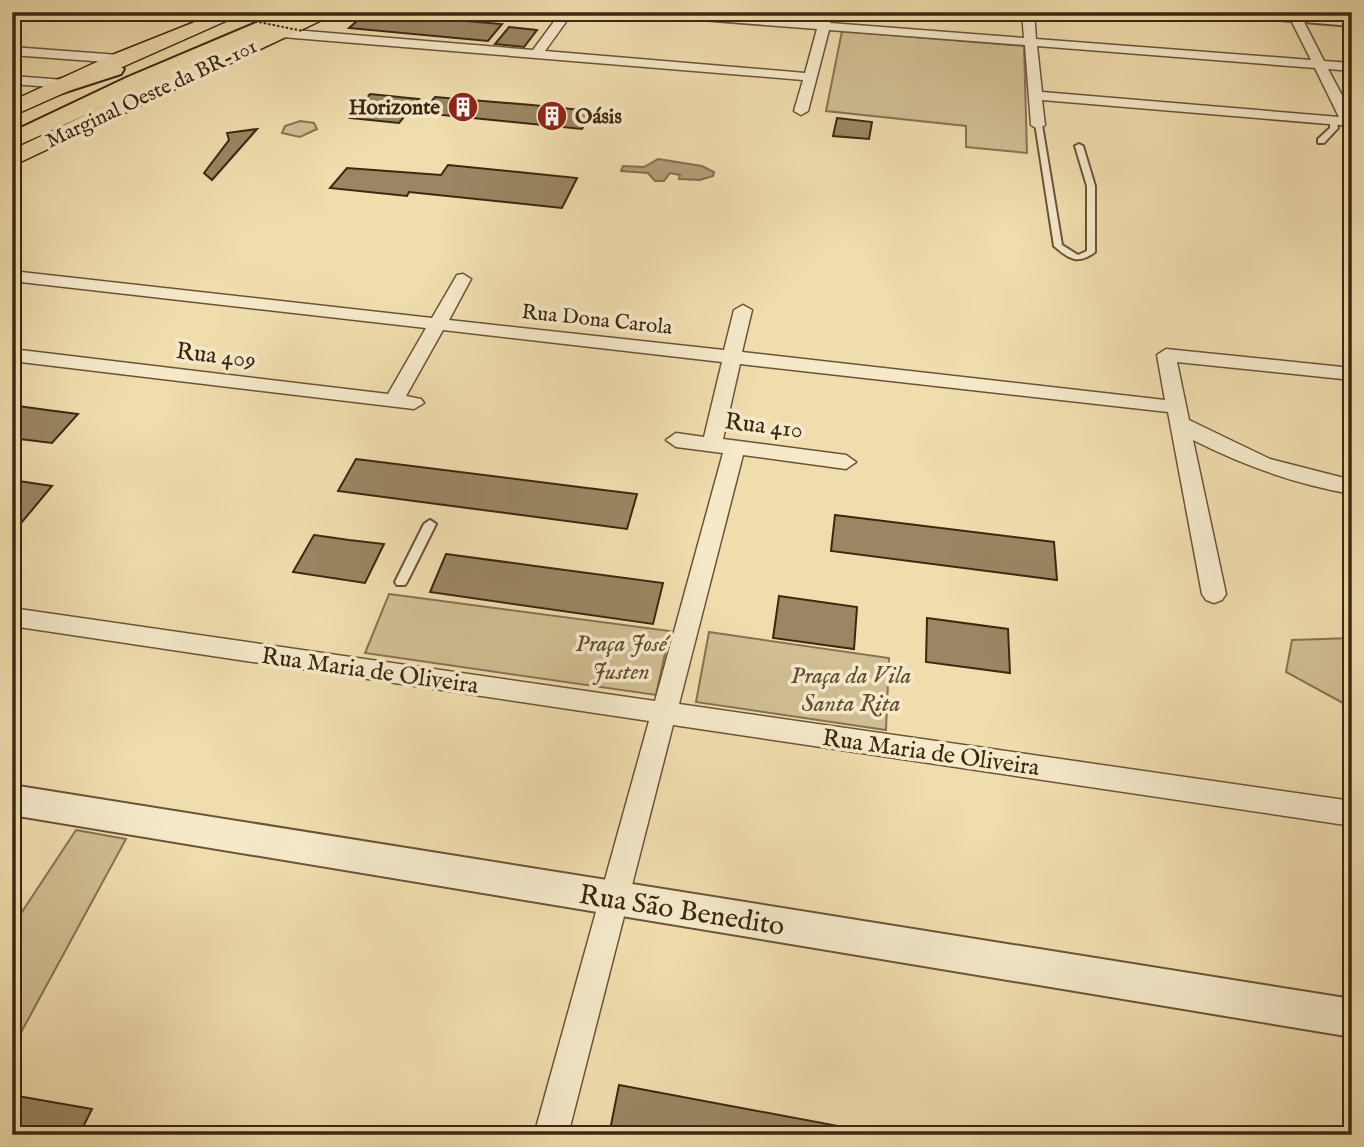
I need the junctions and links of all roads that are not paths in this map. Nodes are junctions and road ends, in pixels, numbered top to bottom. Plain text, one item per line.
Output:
1 (163, 12) edge
2 (271, 12) edge
3 (567, 12) edge
4 (650, 12) edge
5 (1028, 12) edge
6 (1230, 12) edge
7 (329, 13) edge
8 (1294, 15) edge
9 (227, 19) edge
10 (825, 19) edge
11 (1352, 22) edge
12 (295, 25) edge
13 (1031, 42) junction
14 (12, 51) edge
15 (537, 54) junction
16 (119, 60) junction
17 (1320, 65) junction
18 (1352, 67) edge
19 (810, 76) junction
20 (12, 80) edge
21 (59, 87) junction
22 (1035, 95) junction
23 (12, 109) edge
24 (801, 111) dead end
25 (1333, 121) junction
26 (1350, 122) edge
27 (1038, 125) joint
28 (12, 127) edge
29 (12, 141) edge
30 (1321, 141) dead end
31 (1079, 146) dead end
32 (12, 159) edge
33 (20, 276) edge
34 (463, 279) dead end
35 (12, 292) edge
36 (743, 310) dead end
37 (438, 324) junction
38 (12, 355) edge
39 (732, 357) junction
40 (1352, 374) edge
41 (393, 401) junction
42 (414, 403) dead end
43 (1178, 416) junction
44 (676, 440) dead end
45 (724, 446) junction
46 (846, 461) dead end
47 (1352, 487) edge
48 (430, 524) dead end
49 (401, 582) dead end
50 (1214, 594) dead end
51 (12, 617) edge
52 (665, 713) junction
53 (12, 800) edge
54 (1352, 814) edge
55 (615, 898) junction
56 (1352, 1018) edge
57 (551, 1135) edge

1 - 9 street
2 - 9 highway
3 - 15 street
4 - 10 street
5 - 13 street
6 - 8 street
7 - 12 main road, Marginal Oeste da BR-101
8 - 11 street
8 - 17 street
9 - 16 main road
9 - 21 highway
9 - 28 highway
10 - 13 street
10 - 19 street
12 - 15 street
12 - 29 highway
12 - 32 main road, Marginal Oeste da BR-101
13 - 17 street
13 - 22 street
14 - 16 street
15 - 19 street
16 - 21 main road
17 - 18 street
17 - 26 street
19 - 24 street
20 - 21 street
21 - 23 main road
22 - 25 street
22 - 27 street
25 - 26 street
25 - 30 lane
27 - 31 lane
33 - 35 street
33 - 37 street, Rua Dona Carola
34 - 37 street
36 - 39 street
37 - 39 street, Rua Dona Carola
37 - 41 street
38 - 41 street, Rua 409
39 - 43 street, Rua Dona Carola
39 - 45 street
40 - 43 street
41 - 42 street, Rua 409
43 - 47 street
43 - 50 street
44 - 45 street, Rua 410
45 - 46 street, Rua 410
45 - 52 street
48 - 49 lane
51 - 52 street, Rua Maria de Oliveira
52 - 54 street, Rua Maria de Oliveira
52 - 55 street
53 - 55 street, Rua São Benedito
55 - 56 street, Rua São Benedito
55 - 57 street

